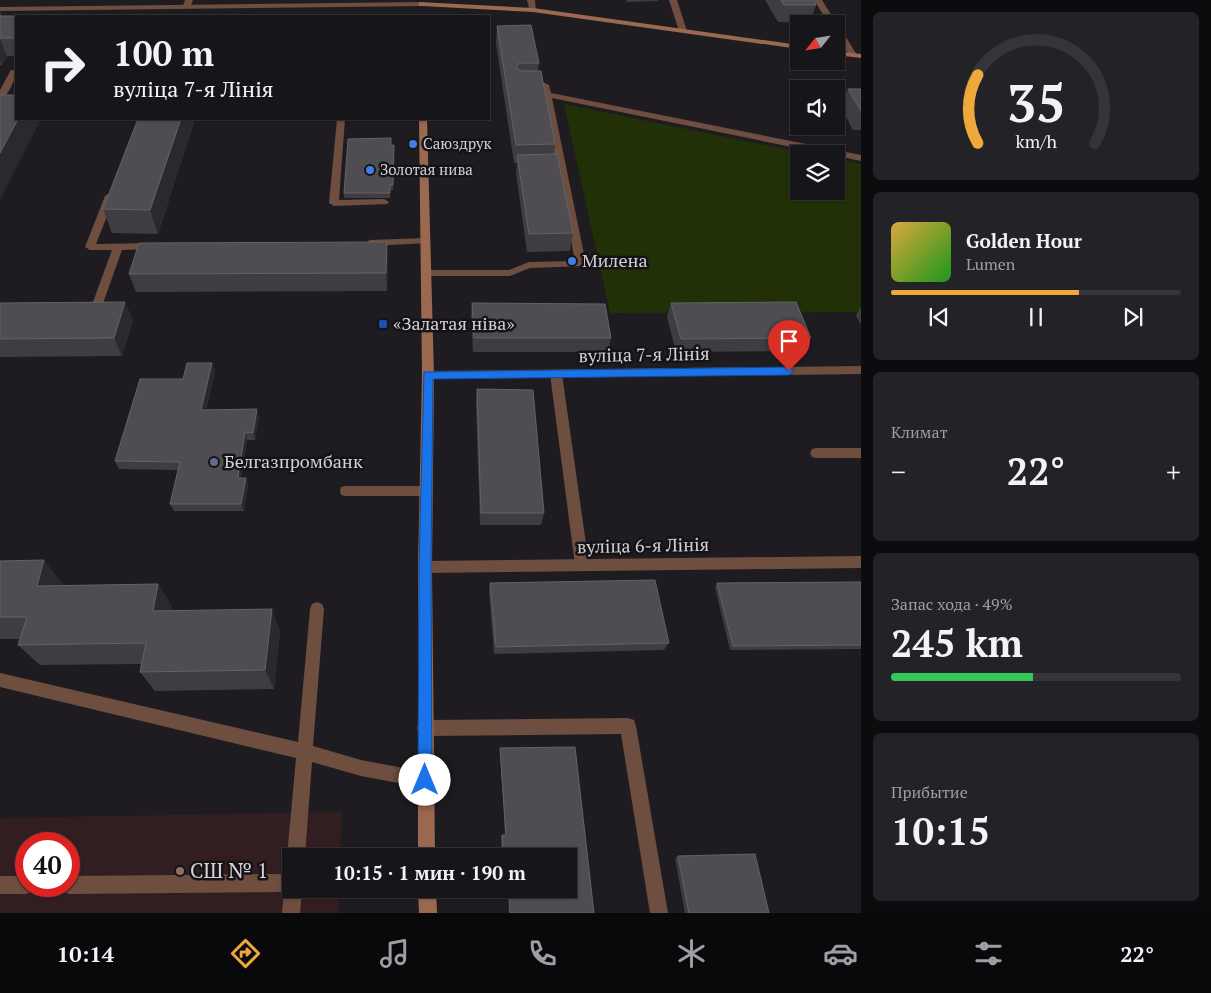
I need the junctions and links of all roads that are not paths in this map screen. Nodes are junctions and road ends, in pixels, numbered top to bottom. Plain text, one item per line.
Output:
1 (531, 0) edge
2 (673, 0) edge
3 (818, 0) edge
4 (188, 3) edge
5 (422, 5) edge
6 (0, 9) edge
7 (533, 10) junction
8 (828, 15) edge
9 (683, 30) junction
10 (845, 40) edge
11 (790, 46) edge
12 (857, 56) edge
13 (15, 72) edge
14 (520, 85) edge
15 (547, 95) junction
16 (0, 98) edge
17 (341, 120) edge
18 (423, 120) edge
19 (861, 158) edge
20 (113, 188) edge
21 (384, 202) edge
22 (426, 241) junction
23 (358, 243) edge
24 (168, 246) edge
25 (118, 247) junction
26 (426, 274) junction
27 (78, 306) edge
28 (861, 370) edge
29 (556, 374) junction
30 (428, 375) junction
31 (816, 453) dead end
32 (861, 453) edge
33 (346, 491) dead end
34 (426, 491) junction
35 (861, 562) edge
36 (582, 565) junction
37 (425, 567) junction
38 (317, 609) dead end
39 (0, 680) edge
40 (425, 728) junction
41 (305, 752) junction
42 (425, 780) junction
43 (297, 848) edge
44 (427, 848) edge
45 (282, 883) edge
46 (0, 885) edge
47 (15, 885) edge
48 (80, 885) edge
49 (292, 898) edge
50 (427, 898) edge
51 (291, 913) edge
52 (428, 913) edge
53 (659, 913) edge

1 - 7 street
2 - 9 street
3 - 8 street
4 - 5 street
4 - 6 street
5 - 7 street
7 - 9 street
9 - 11 street
10 - 12 street
13 - 16 street
14 - 15 street
15 - 19 street
15 - 26 street
17 - 21 street
18 - 22 street
20 - 25 street
22 - 23 street
22 - 26 street
24 - 25 street
25 - 27 street
26 - 30 street
28 - 29 street, вуліца 7-я Лінія
29 - 30 street, вуліца 7-я Лінія
29 - 36 street
30 - 34 street
31 - 32 street
33 - 34 street
34 - 37 street
35 - 36 street, вуліца 6-я Лінія
36 - 37 street, вуліца 6-я Лінія
37 - 40 street
38 - 41 street
39 - 41 street
40 - 42 street
40 - 53 street
41 - 42 street
41 - 43 street
42 - 44 street
45 - 48 street
46 - 47 street
49 - 51 street
50 - 52 street

